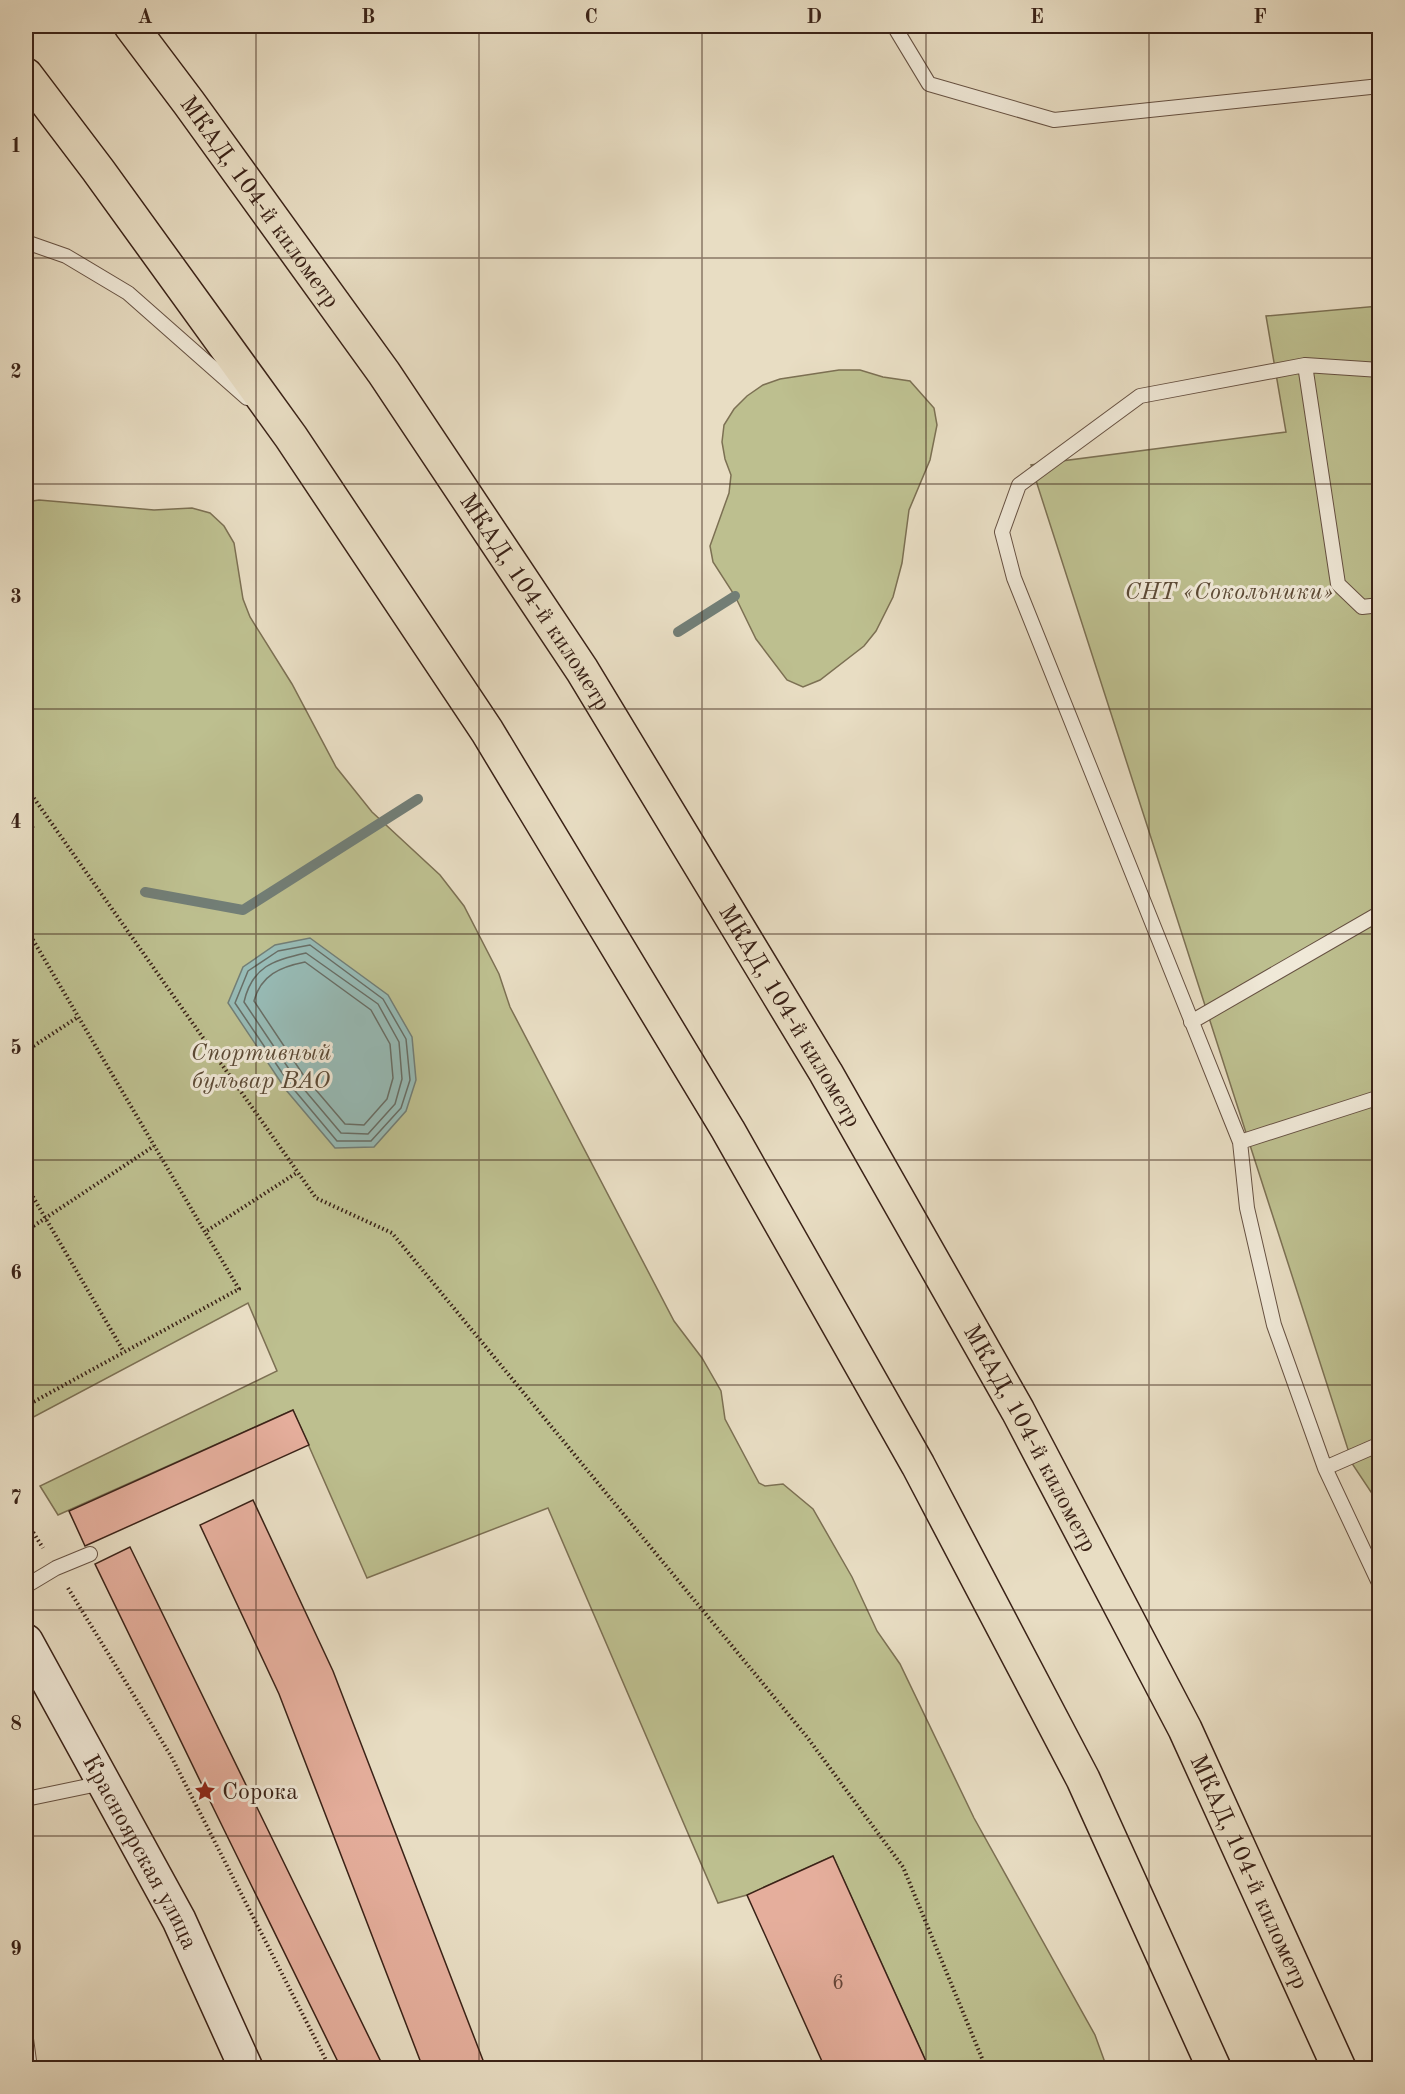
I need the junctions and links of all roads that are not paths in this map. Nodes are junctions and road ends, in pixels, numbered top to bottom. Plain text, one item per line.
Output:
1 (131, 26) edge
2 (894, 26) edge
3 (26, 75) edge
4 (1380, 86) edge
5 (26, 242) edge
6 (1305, 365) junction
7 (1380, 370) edge
8 (291, 437) junction
9 (1380, 605) edge
10 (1380, 913) edge
11 (1191, 1022) junction
12 (1380, 1097) edge
13 (1240, 1142) junction
14 (1380, 1444) edge
15 (1325, 1468) junction
16 (90, 1554) dead end
17 (1380, 1585) edge
18 (26, 1586) edge
19 (26, 1641) edge
20 (105, 1783) junction
21 (26, 1799) edge
22 (26, 2040) edge
23 (30, 2068) edge
24 (246, 2068) edge
25 (1214, 2068) edge
26 (1339, 2068) edge

1 - 26 highway, МКАД, 104-й километр
2 - 4 lane
3 - 8 highway
5 - 8 lane
6 - 7 lane
6 - 9 lane
6 - 11 lane
8 - 25 highway
10 - 11 lane
11 - 13 lane
12 - 13 lane
13 - 15 lane
14 - 15 lane
15 - 17 lane
16 - 18 lane
19 - 20 street, Красноярская улица
20 - 21 lane
20 - 24 street, Красноярская улица
22 - 23 lane

